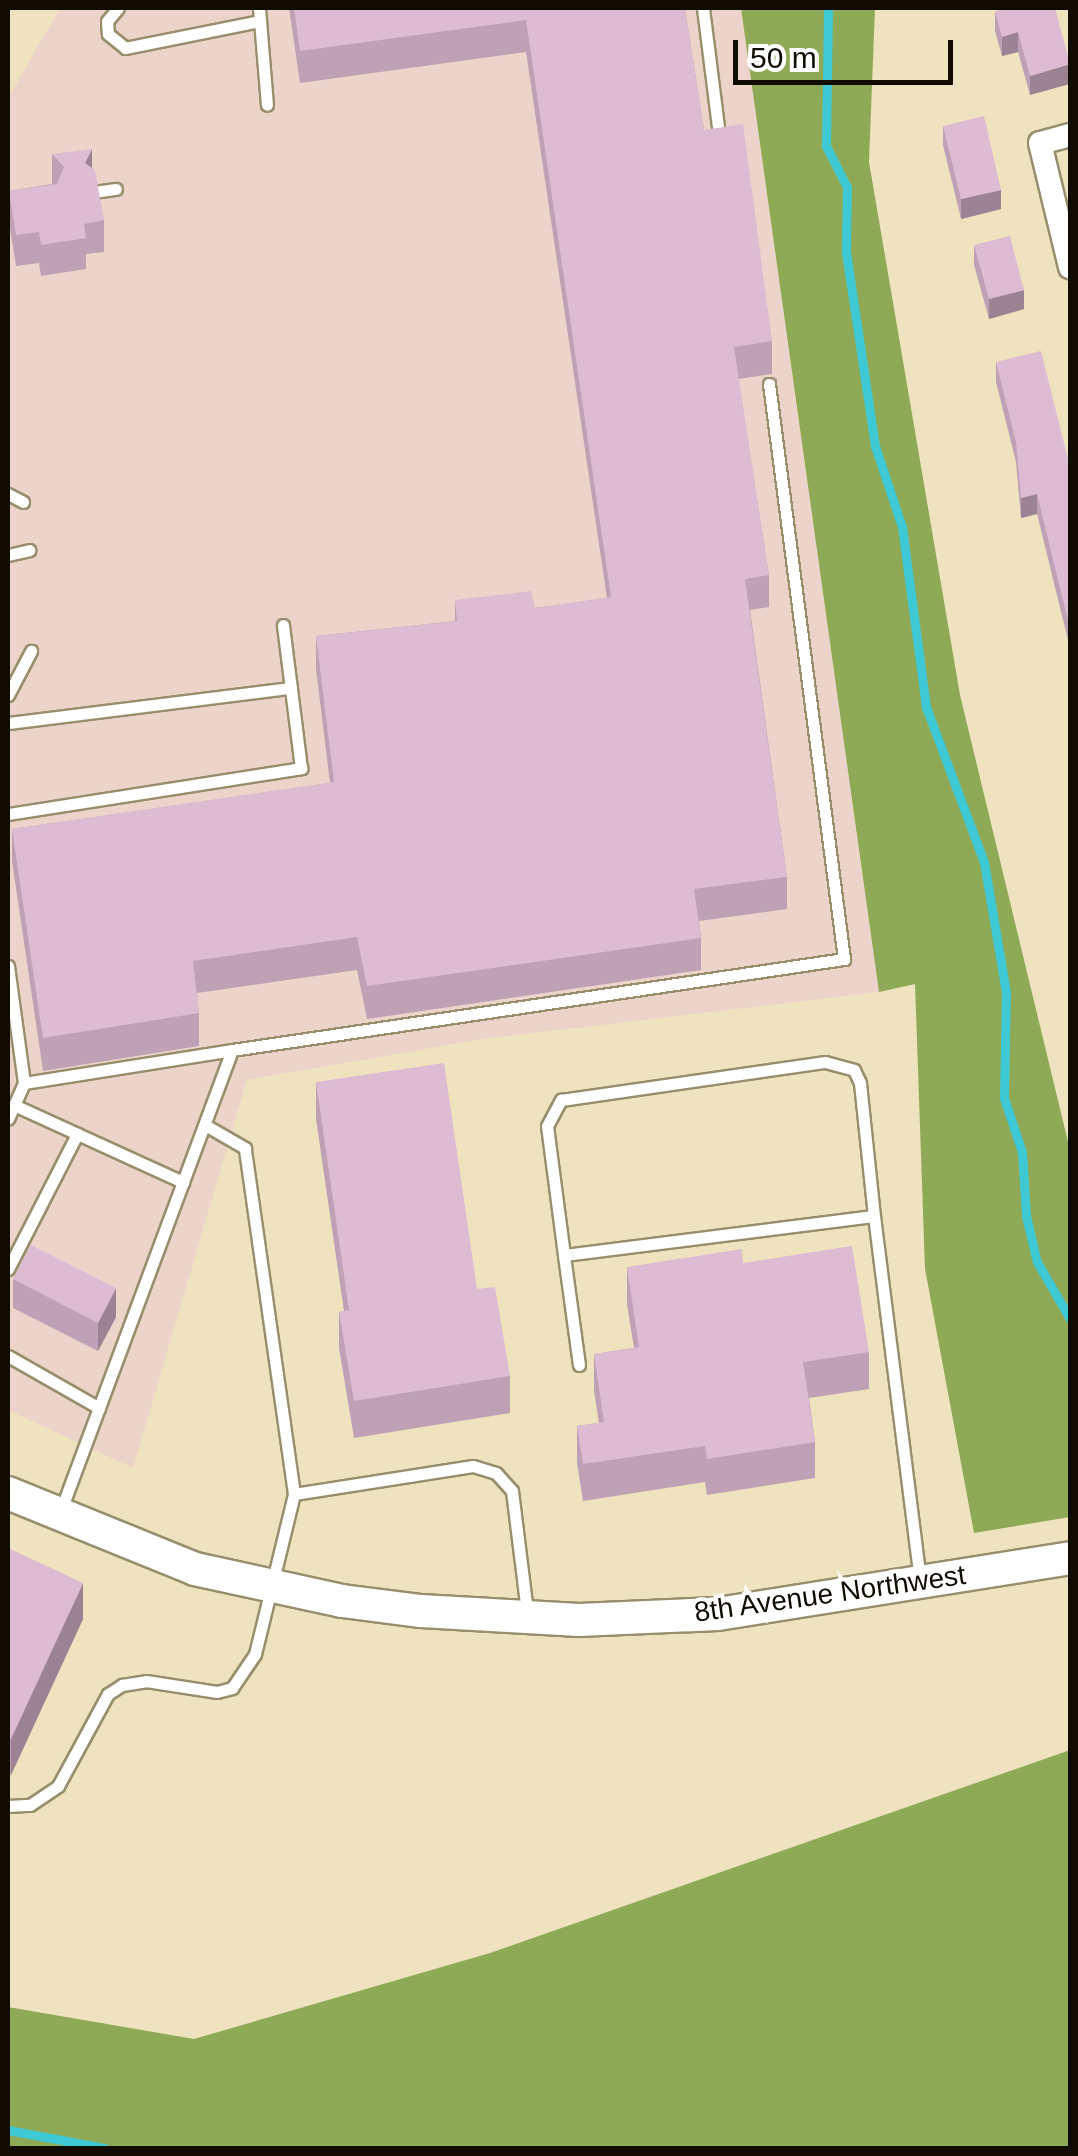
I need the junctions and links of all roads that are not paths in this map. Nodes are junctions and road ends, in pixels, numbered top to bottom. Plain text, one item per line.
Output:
1 (118, 8) edge
2 (259, 8) edge
3 (703, 8) edge
4 (260, 22) junction
5 (267, 105) dead end
6 (718, 126) edge
7 (1070, 135) edge
8 (116, 188) dead end
9 (94, 192) edge
10 (1070, 267) edge
11 (769, 384) dead end
12 (8, 494) edge
13 (23, 502) dead end
14 (30, 550) dead end
15 (8, 555) edge
16 (284, 625) dead end
17 (31, 651) dead end
18 (291, 688) junction
19 (8, 695) edge
20 (8, 723) edge
21 (8, 814) edge
22 (8, 966) edge
23 (232, 1050) junction
24 (24, 1083) junction
25 (14, 1105) junction
26 (8, 1120) edge
27 (204, 1125) junction
28 (77, 1134) junction
29 (183, 1182) junction
30 (874, 1216) junction
31 (564, 1254) junction
32 (8, 1269) edge
33 (8, 1356) edge
34 (579, 1365) dead end
35 (99, 1408) junction
36 (8, 1493) edge
37 (294, 1494) junction
38 (58, 1517) junction
39 (1070, 1558) edge
40 (920, 1580) junction
41 (270, 1586) junction
42 (528, 1616) junction
43 (8, 1806) edge

1 - 4 lane
2 - 4 lane
3 - 6 lane
4 - 5 lane
7 - 10 street
8 - 9 lane
11 - 23 lane
12 - 13 lane
14 - 15 lane
16 - 18 lane
17 - 19 lane
18 - 20 lane
18 - 21 lane
22 - 24 lane
23 - 24 lane
23 - 27 lane
24 - 25 lane
25 - 26 lane
25 - 28 lane
27 - 29 lane
27 - 37 lane
28 - 29 lane
28 - 32 lane
29 - 35 lane
30 - 31 lane
30 - 31 lane
30 - 40 lane
31 - 34 lane
33 - 35 lane
35 - 38 lane
36 - 38 street, 8th Avenue Northwest
37 - 41 lane
37 - 42 lane
38 - 41 street, 8th Avenue Northwest
39 - 40 street, 8th Avenue Northwest
40 - 42 street, 8th Avenue Northwest
41 - 42 street, 8th Avenue Northwest
41 - 43 lane

